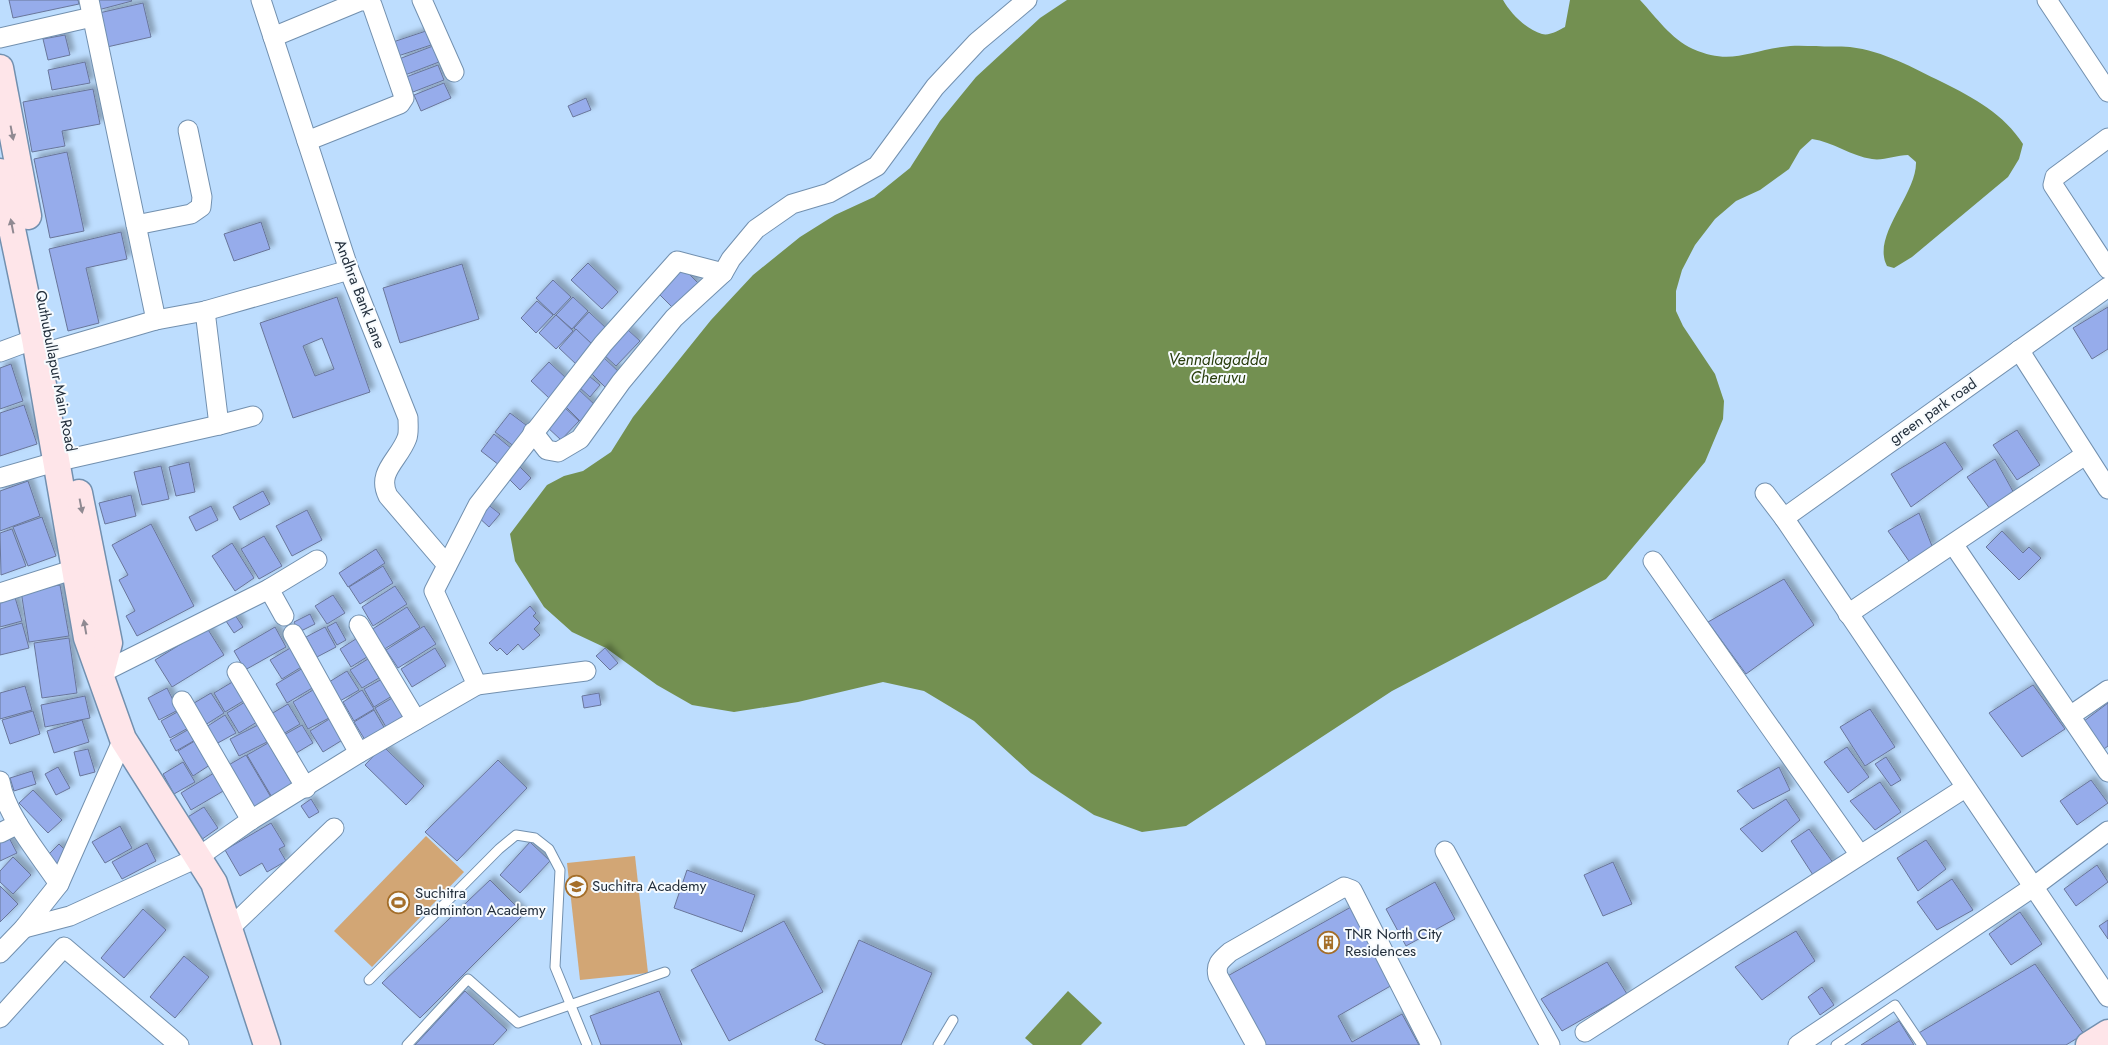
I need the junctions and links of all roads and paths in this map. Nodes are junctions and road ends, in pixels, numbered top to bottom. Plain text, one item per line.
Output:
1 (261, 0) edge
2 (422, 0) edge
3 (1027, 0) edge
4 (2047, 0) edge
5 (90, 9) edge
6 (273, 37) junction
7 (0, 38) edge
8 (0, 68) edge
9 (454, 72) dead end
10 (2108, 92) edge
11 (188, 130) dead end
12 (2108, 138) edge
13 (307, 141) junction
14 (0, 177) edge
15 (136, 225) junction
16 (2108, 268) edge
17 (349, 270) junction
18 (724, 273) junction
19 (2108, 287) edge
20 (205, 311) junction
21 (156, 320) junction
22 (43, 345) junction
23 (2019, 350) junction
24 (0, 352) edge
25 (253, 416) dead end
26 (220, 425) junction
27 (533, 432) junction
28 (2085, 455) junction
29 (64, 460) junction
30 (0, 478) edge
31 (2108, 489) edge
32 (1765, 493) dead end
33 (1784, 518) junction
34 (1953, 544) junction
35 (316, 560) dead end
36 (1653, 561) dead end
37 (447, 565) junction
38 (74, 569) junction
39 (269, 589) junction
40 (0, 593) edge
41 (1848, 614) junction
42 (284, 616) dead end
43 (360, 625) dead end
44 (293, 634) dead end
45 (586, 671) dead end
46 (237, 672) dead end
47 (101, 673) junction
48 (477, 685) junction
49 (2108, 690) edge
50 (182, 701) dead end
51 (2070, 716) junction
52 (416, 720) junction
53 (123, 739) junction
54 (360, 753) junction
55 (2108, 772) edge
56 (0, 781) edge
57 (306, 788) junction
58 (1965, 788) junction
59 (251, 820) junction
60 (18, 824) junction
61 (334, 828) dead end
62 (2108, 831) edge
63 (0, 832) edge
64 (1445, 851) dead end
65 (1860, 855) junction
66 (197, 858) junction
67 (60, 884) junction
68 (2032, 888) junction
69 (24, 928) junction
70 (229, 929) junction
71 (0, 953) edge
72 (666, 972) dead end
73 (369, 980) dead end
74 (2108, 997) edge
75 (570, 1003) junction
76 (0, 1018) edge
77 (953, 1020) dead end
78 (1585, 1032) dead end
79 (2108, 1033) edge
80 (179, 1045) edge
81 (251, 1045) edge
82 (268, 1045) edge
83 (407, 1045) edge
84 (586, 1045) edge
85 (938, 1045) edge
86 (1256, 1045) edge
87 (1431, 1045) edge
88 (1550, 1045) edge
89 (1798, 1045) edge
90 (1836, 1045) edge
91 (1922, 1045) edge
92 (2089, 1045) edge

1 - 6 street, Andhra Bank Lane
2 - 9 street
3 - 18 street
4 - 10 street
5 - 7 street
5 - 15 street
6 - 13 street, Andhra Bank Lane
6 - 13 street
8 -> 22 main road, Quthubullapur Main Road
11 - 15 street
12 - 16 street
13 - 17 street, Andhra Bank Lane
22 -> 14 main road, Quthubullapur Main Road
15 - 21 street
17 - 20 street
17 - 37 street, Andhra Bank Lane
18 - 27 street
18 - 27 street
19 - 23 street, green park road
20 - 21 street
20 - 26 street
21 - 22 street
22 - 24 street
22 - 29 main road, Quthubullapur Main Road
23 - 28 street
23 - 33 street, green park road
25 - 26 street
26 - 29 street
27 - 37 street
28 - 31 street
28 - 34 street
29 - 30 street
29 - 38 main road, Quthubullapur Main Road
29 -> 47 main road, Quthubullapur Main Road
32 - 33 street
33 - 41 street
34 - 41 street
34 - 51 street
35 - 39 street
36 - 65 street
37 - 48 street
38 - 40 street
47 -> 38 main road, Quthubullapur Main Road
39 - 42 street
39 - 47 street
41 - 58 street
43 - 52 street
44 - 54 street
45 - 48 street
46 - 57 street
47 - 53 main road, Quthubullapur Main Road
48 - 52 street
49 - 51 street
50 - 59 street
51 - 55 street
52 - 54 street
53 - 66 main road, Quthubullapur Main Road
53 - 67 street
54 - 57 street
56 - 60 street
57 - 59 street
58 - 65 street
58 - 68 street
59 - 66 street
60 - 63 street
60 - 67 street
61 - 70 street
62 - 68 street
64 - 88 street
65 - 78 street
66 - 69 street
66 - 70 main road, Quthubullapur Main Road
66 - 81 main road
67 - 69 street
68 - 74 street
68 - 89 street
69 - 71 street
70 - 82 main road, Quthubullapur Main Road
72 - 75 lane
73 - 75 lane
75 - 83 lane
75 - 84 lane
76 - 80 street
77 - 85 lane
79 - 92 main road
86 - 87 street
90 - 91 lane

